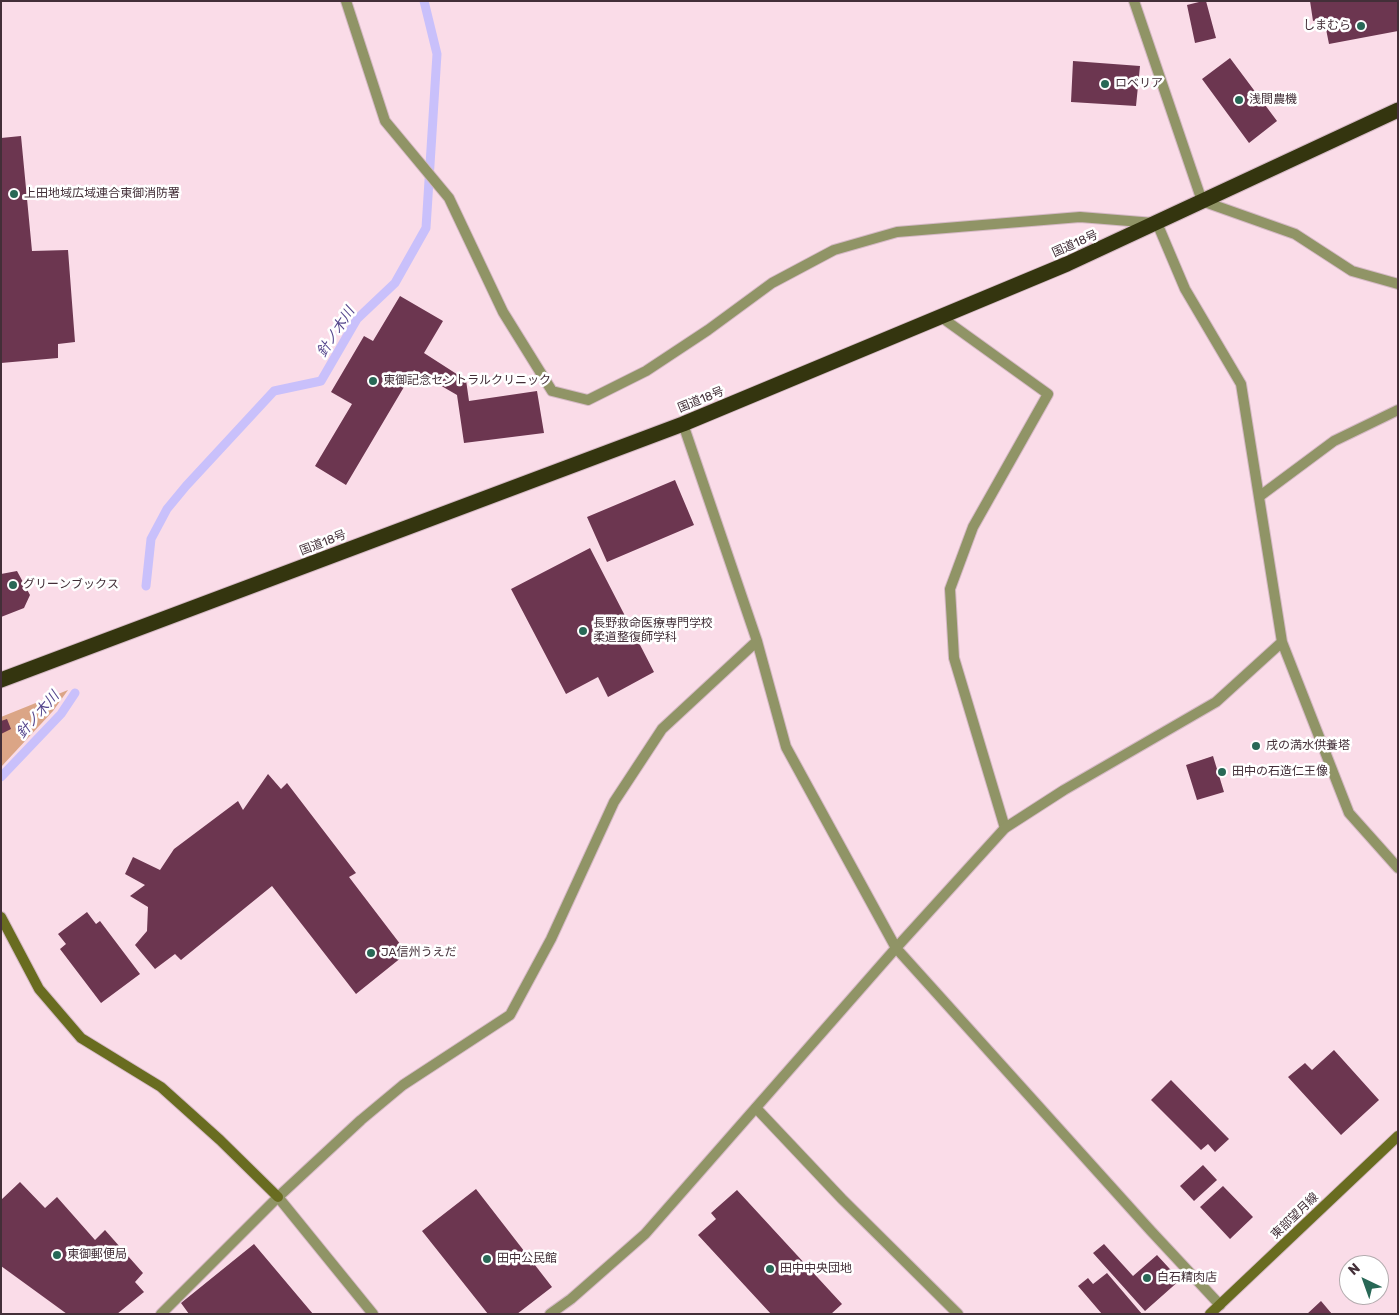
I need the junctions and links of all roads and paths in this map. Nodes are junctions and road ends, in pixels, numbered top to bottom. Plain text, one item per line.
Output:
1 (346, 1) edge
2 (1134, 1) edge
3 (1398, 110) edge
4 (1202, 201) junction
5 (1157, 223) junction
6 (1398, 284) edge
7 (941, 317) junction
8 (1398, 410) edge
9 (683, 424) junction
10 (1260, 496) junction
11 (757, 641) junction
12 (1282, 642) junction
13 (1, 680) edge
14 (1005, 828) junction
15 (1398, 868) edge
16 (1, 917) edge
17 (896, 948) junction
18 (756, 1108) junction
19 (1398, 1136) edge
20 (278, 1197) junction
21 (1220, 1304) junction
22 (161, 1314) edge
23 (373, 1314) edge
24 (550, 1314) edge
25 (958, 1314) edge
26 (1210, 1314) edge

1 - 5 street
2 - 4 street
3 - 4 highway, 国道18号
4 - 5 highway, 国道18号
4 - 6 street
5 - 7 highway, 国道18号
5 - 10 street
7 - 9 highway, 国道18号
7 - 14 street
8 - 10 street
9 - 11 street
9 - 13 highway, 国道18号
10 - 12 street
11 - 17 street
11 - 20 street
12 - 14 street
12 - 15 street
14 - 17 street
16 - 20 street
17 - 18 street
17 - 21 street
18 - 24 street
18 - 25 street
19 - 21 street, 東部望月線
20 - 22 street
20 - 23 street
21 - 26 street, 東部望月線

